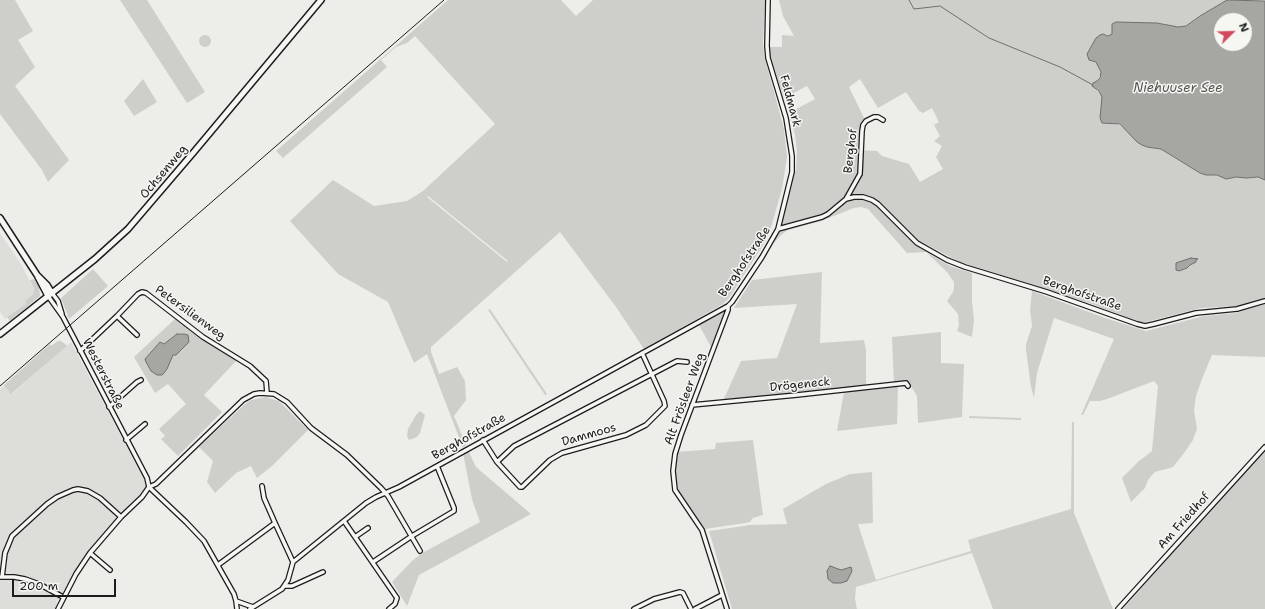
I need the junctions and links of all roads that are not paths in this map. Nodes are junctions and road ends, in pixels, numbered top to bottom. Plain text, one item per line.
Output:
1 (321, 0) edge
2 (768, 0) edge
3 (883, 120) dead end
4 (846, 199) junction
5 (0, 218) edge
6 (778, 229) junction
7 (50, 295) junction
8 (1265, 301) edge
9 (728, 306) junction
10 (117, 316) junction
11 (0, 334) edge
12 (137, 335) dead end
13 (80, 350) junction
14 (642, 354) junction
15 (687, 362) dead end
16 (652, 374) junction
17 (141, 380) dead end
18 (908, 386) dead end
19 (267, 393) junction
20 (692, 405) junction
21 (109, 408) junction
22 (146, 424) dead end
23 (126, 440) junction
24 (483, 440) junction
25 (1265, 447) edge
26 (497, 462) junction
27 (437, 466) junction
28 (262, 486) dead end
29 (149, 487) junction
30 (385, 492) junction
31 (121, 518) junction
32 (344, 521) junction
33 (275, 522) junction
34 (368, 528) dead end
35 (412, 536) junction
36 (355, 537) junction
37 (420, 551) dead end
38 (90, 553) junction
39 (293, 562) junction
40 (373, 562) junction
41 (218, 565) junction
42 (110, 570) dead end
43 (323, 572) dead end
44 (1, 577) edge
45 (285, 586) junction
46 (722, 595) junction
47 (63, 597) junction
48 (236, 601) junction
49 (255, 608) edge
50 (58, 609) edge
51 (237, 609) edge
52 (389, 609) edge
53 (634, 609) edge
54 (691, 609) edge
55 (696, 609) edge
56 (727, 609) edge
57 (1118, 609) edge

1 - 7 main road, Ochsenweg
2 - 6 street, Feldmark
3 - 4 street, Berghof
4 - 6 street, Berghofstraße
4 - 8 street, Berghofstraße
5 - 7 main road
6 - 9 street, Berghofstraße
7 - 11 main road, Ochsenweg
7 - 13 street, Westerstraße
9 - 14 street, Berghofstraße
9 - 20 street, Alt Frösleer Weg
10 - 12 street
10 - 13 street, Petersilienweg
10 - 19 street, Petersilienweg
13 - 21 street, Westerstraße
14 - 16 street, Dammoos
14 - 24 street, Berghofstraße
15 - 16 street, Dammoos
16 - 26 street, Dammoos
16 - 26 street, Dammoos
17 - 21 street
18 - 20 street, Drögeneck
19 - 29 street
19 - 30 street
20 - 46 street, Alt Frösleer Weg
21 - 23 street, Westerstraße
22 - 23 street
23 - 29 street, Westerstraße
24 - 26 street, Dammoos
24 - 27 street, Berghofstraße
25 - 57 street, Am Friedhof
27 - 30 street, Berghofstraße
27 - 35 street
28 - 33 street
29 - 31 street
29 - 41 street, Westerstraße
30 - 32 street, Berghofstraße
30 - 35 street
31 - 38 street
31 - 44 street
32 - 36 street
32 - 39 street, Berghofstraße
33 - 39 street
33 - 41 street
34 - 36 street
35 - 37 street
35 - 40 street
36 - 40 street
38 - 42 street
38 - 47 street
39 - 45 street
40 - 52 street
41 - 48 street, Westerstraße
43 - 45 street
44 - 47 street
45 - 49 street
46 - 55 street
46 - 56 street, Alt Frösleer Weg
47 - 50 street
48 - 49 street
48 - 51 street, Westerstraße
53 - 54 street

